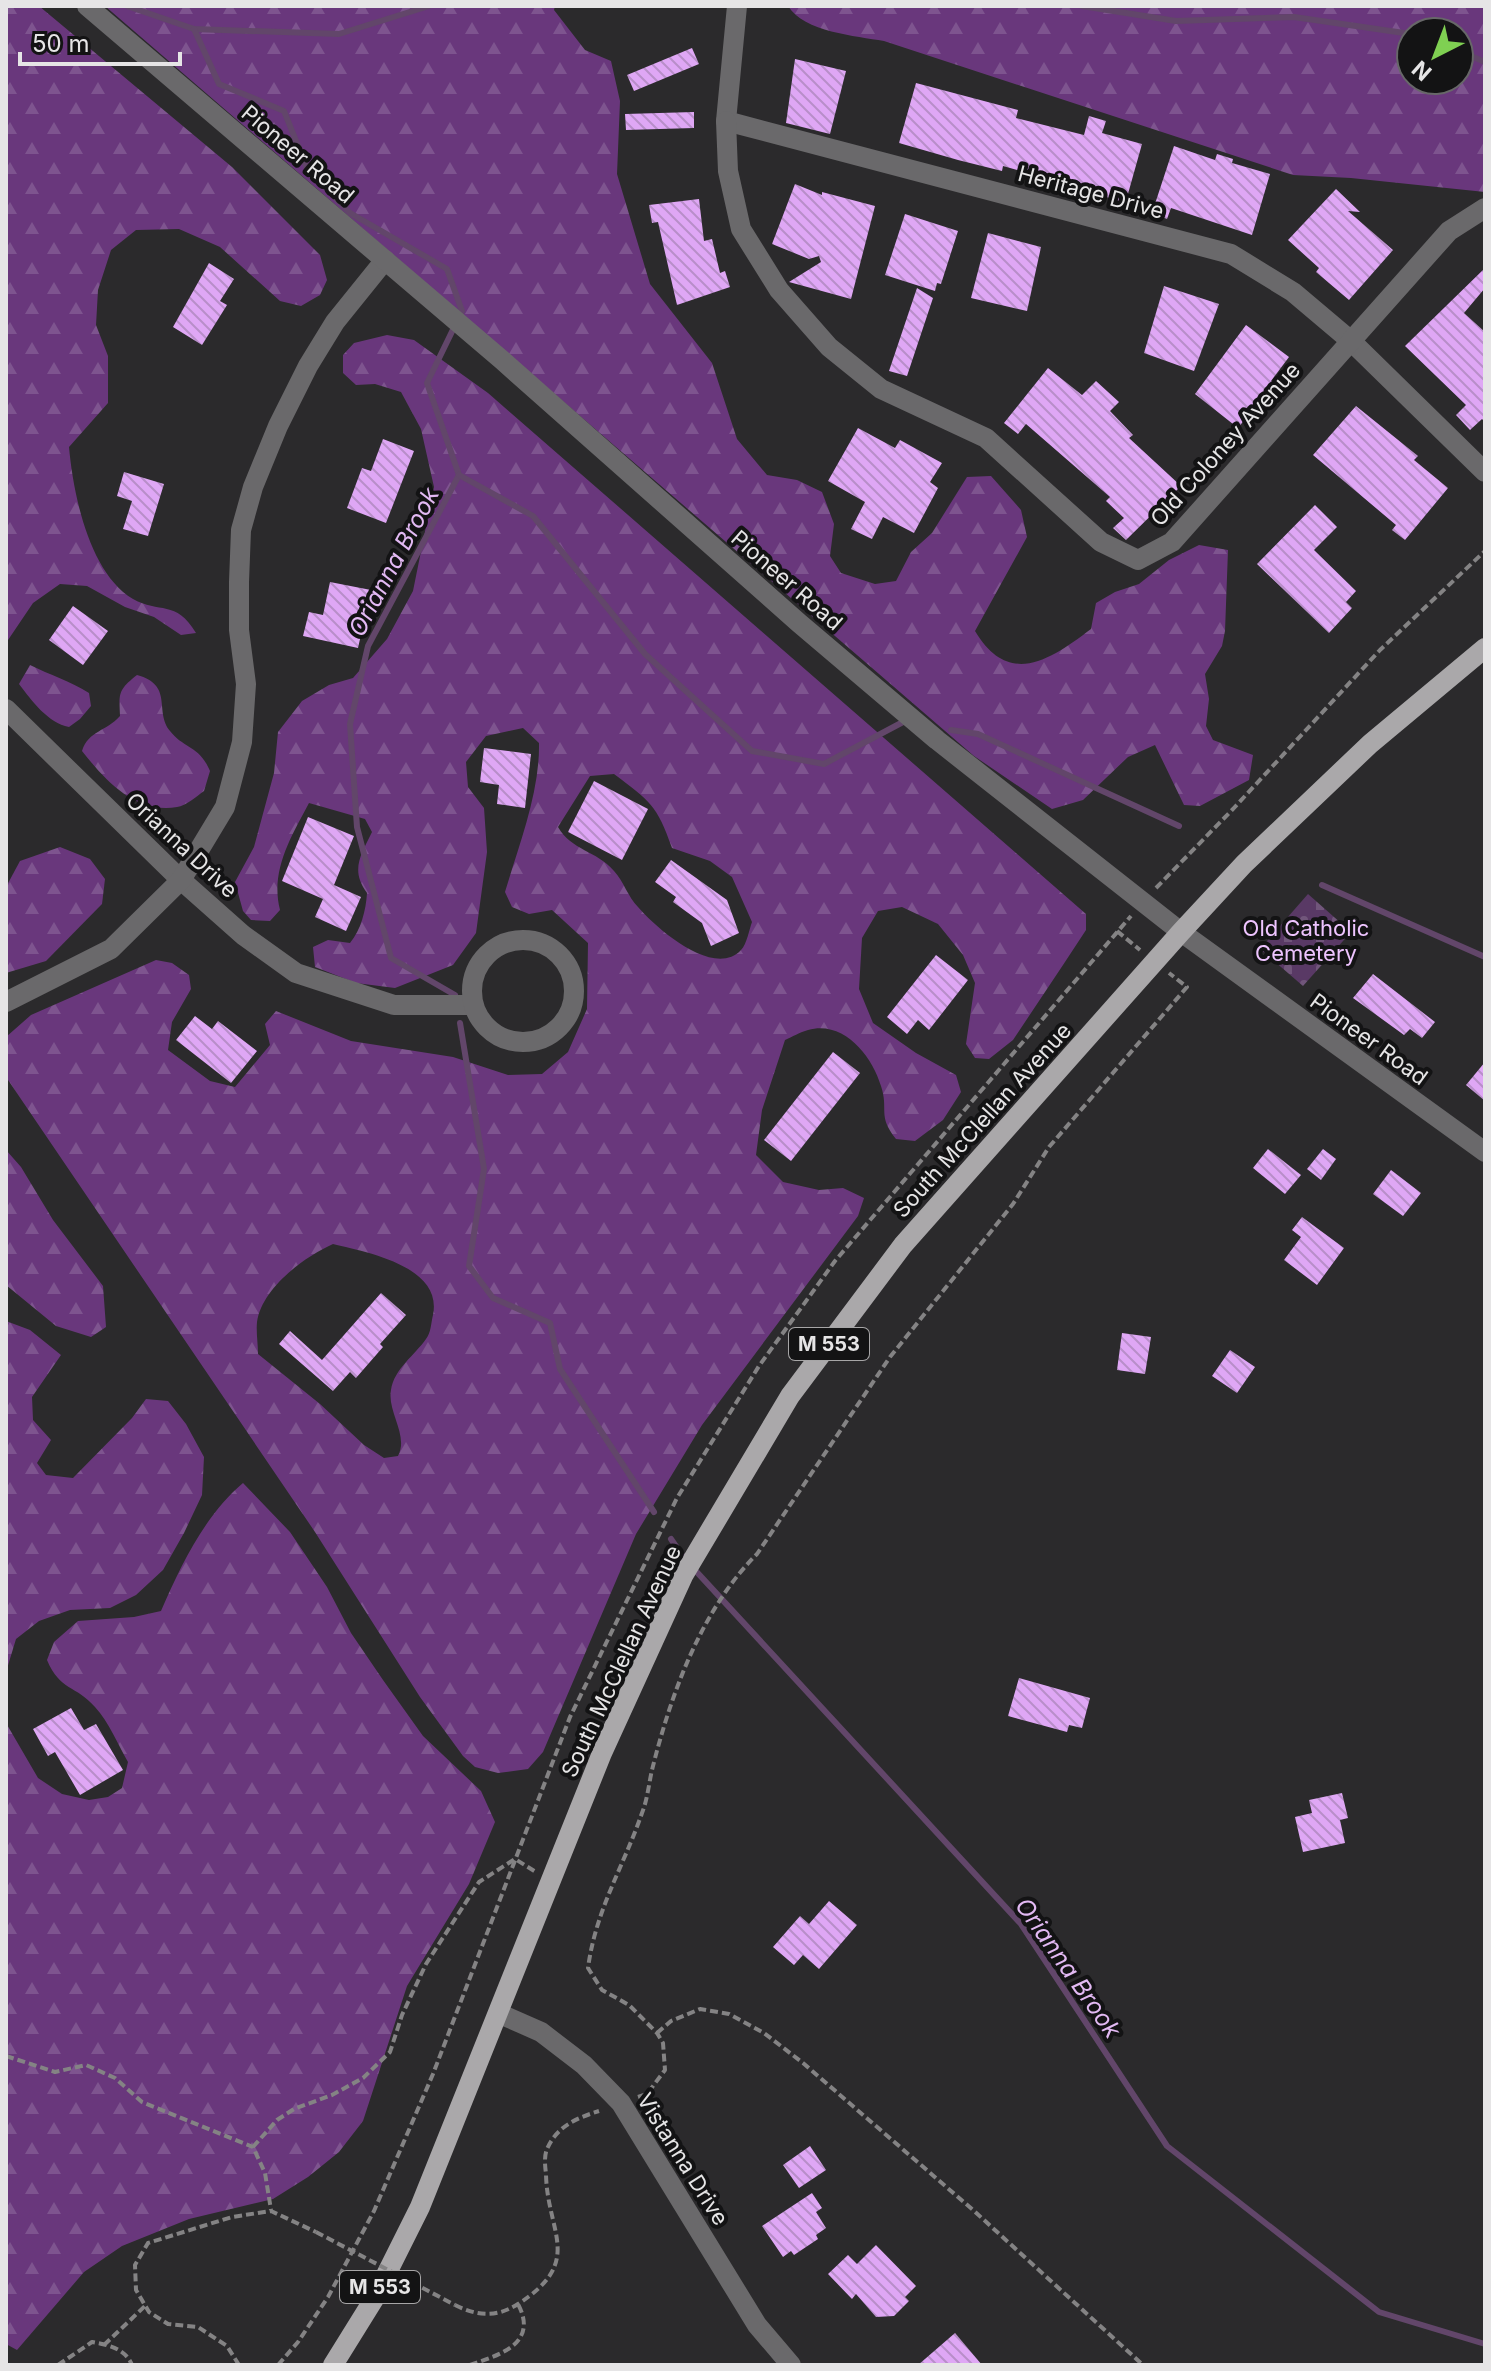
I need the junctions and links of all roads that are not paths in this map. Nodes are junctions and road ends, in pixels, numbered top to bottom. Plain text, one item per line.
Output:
1 (87, 6) edge
2 (737, 6) edge
3 (726, 121) junction
4 (1485, 208) edge
5 (385, 260) junction
6 (1351, 341) junction
7 (1485, 472) edge
8 (1485, 648) edge
9 (6, 709) edge
10 (181, 880) junction
11 (1181, 932) junction
12 (6, 1002) edge
13 (473, 1005) junction
14 (1485, 1152) edge
15 (500, 2014) junction
16 (333, 2365) edge
17 (791, 2365) edge

1 - 5 street, Pioneer Road
2 - 3 street
3 - 6 street, Heritage Drive
3 - 6 street, Old Coloney Avenue
4 - 6 street, Old Coloney Avenue
5 - 10 street
5 - 11 street, Pioneer Road
6 - 7 street, Heritage Drive
8 - 11 main road, South McClellan Avenue / M 553
9 - 10 street, Orianna Drive
10 - 12 street
10 - 13 street, Orianna Drive
11 - 14 street, Pioneer Road
11 - 15 main road, South McClellan Avenue / M 553
13 - 13 street
15 - 16 main road, South McClellan Avenue / M 553
15 - 17 street, Vistanna Drive

